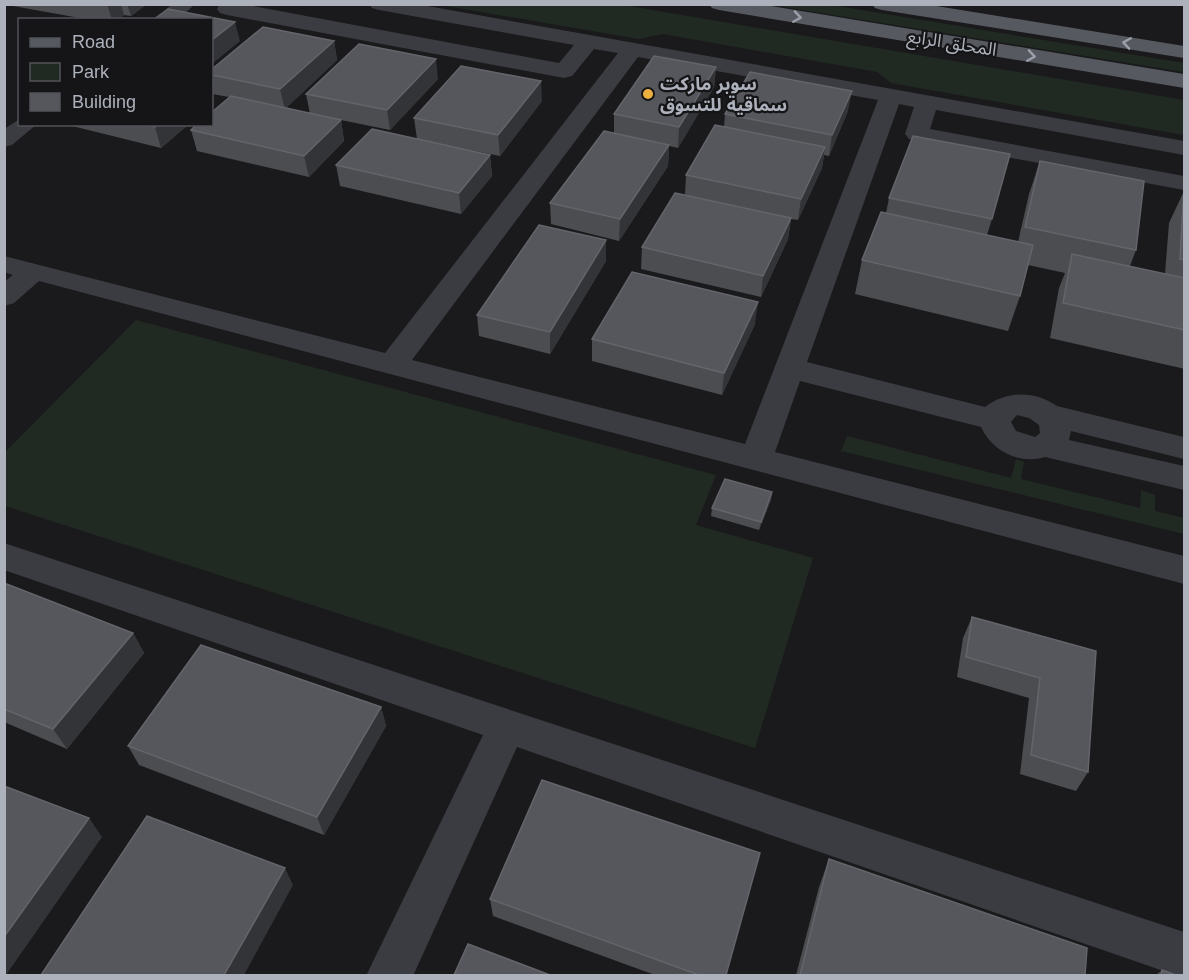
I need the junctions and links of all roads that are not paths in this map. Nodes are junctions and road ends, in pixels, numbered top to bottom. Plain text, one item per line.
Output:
1 (185, 4) edge
2 (232, 4) edge
3 (379, 4) edge
4 (718, 4) edge
5 (882, 4) edge
6 (168, 18) edge
7 (588, 42) junction
8 (632, 50) junction
9 (1185, 52) edge
10 (1185, 81) edge
11 (891, 96) junction
12 (927, 102) junction
13 (23, 126) edge
14 (4, 140) edge
15 (1185, 148) edge
16 (1185, 183) edge
17 (19, 268) edge
18 (4, 297) edge
19 (392, 365) junction
20 (790, 368) junction
21 (1047, 430) junction
22 (1185, 448) edge
23 (756, 459) junction
24 (1185, 478) edge
25 (4, 556) edge
26 (1185, 570) edge
27 (508, 725) junction
28 (1185, 955) edge
29 (389, 975) edge

1 - 6 street
2 - 7 street
3 - 7 street
4 -> 10 main road, المحلق الرابع
9 -> 5 main road, المحلق الرابع
7 - 8 street
8 - 11 street
8 - 19 street
11 - 12 street
11 - 20 street
12 - 15 street
12 - 16 street
13 - 14 street
17 - 18 street
17 - 19 street
19 - 23 street
20 - 21 street
20 - 23 street
21 - 22 street
21 - 24 street
23 - 26 street
25 - 27 street
27 - 28 street
27 - 29 street

